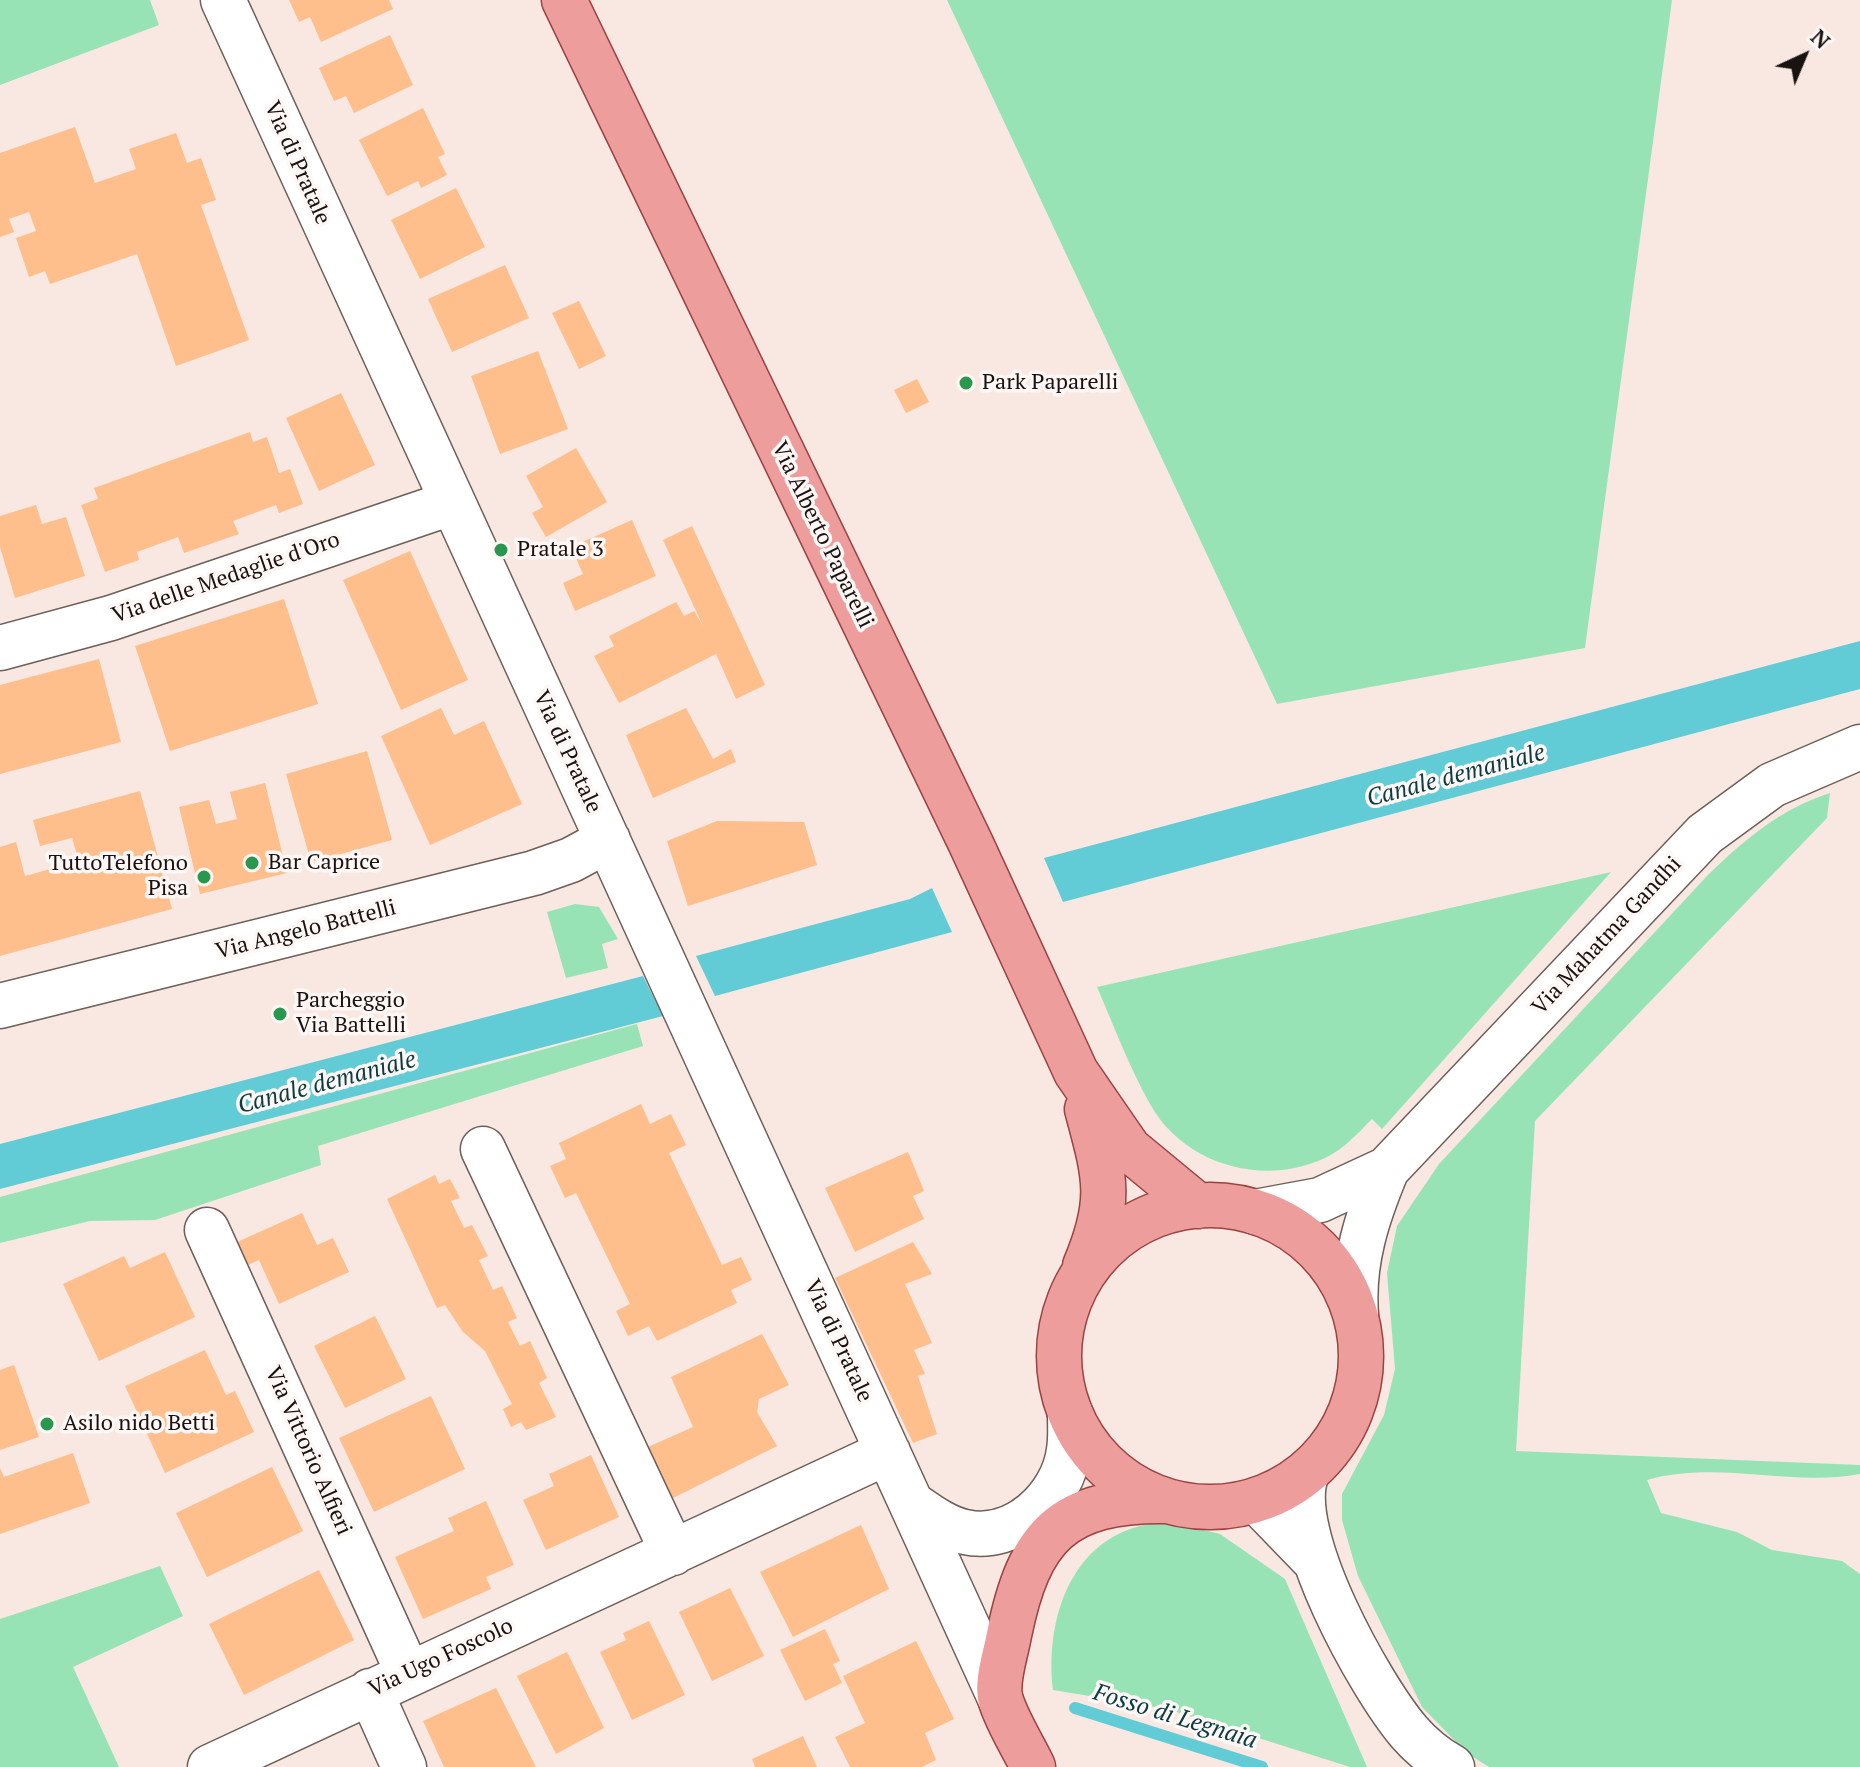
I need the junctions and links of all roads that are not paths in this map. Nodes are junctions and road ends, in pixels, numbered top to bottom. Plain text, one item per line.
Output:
1 (223, 0) edge
2 (564, 0) edge
3 (451, 503) junction
4 (0, 648) edge
5 (1860, 747) edge
6 (608, 840) junction
7 (0, 1006) edge
8 (1076, 1072) junction
9 (483, 1149) dead end
10 (1387, 1169) junction
11 (1198, 1206) junction
12 (1255, 1212) junction
13 (207, 1230) dead end
14 (1073, 1294) junction
15 (1356, 1315) junction
16 (1070, 1413) junction
17 (888, 1452) junction
18 (1307, 1473) junction
19 (1168, 1501) junction
20 (1257, 1501) junction
21 (911, 1503) junction
22 (673, 1553) junction
23 (1314, 1560) junction
24 (389, 1682) junction
25 (1000, 1698) junction
26 (1030, 1766) edge
27 (210, 1767) edge
28 (404, 1767) edge
29 (1452, 1767) edge

1 - 3 street, Via di Pratale
2 - 8 main road, Via Alberto Paparelli
3 - 4 street, Via delle Medaglie d'Oro
3 - 6 street, Via di Pratale
5 - 10 street, Via Mahatma Gandhi
6 - 7 street, Via Angelo Battelli
6 - 17 street, Via di Pratale
8 - 11 main road, Via Alberto Paparelli
8 - 14 main road, Via Alberto Paparelli
9 - 22 street
10 - 12 street, Via Mahatma Gandhi
10 - 15 street, Via Mahatma Gandhi
11 - 12 main road
11 - 14 main road
12 - 15 main road
13 - 24 street, Via Vittorio Alfieri
14 - 16 main road
15 - 18 main road
16 - 19 main road
16 - 21 street
17 - 21 street, Via di Pratale
17 - 22 street, Via Ugo Foscolo
18 - 20 main road
18 - 23 street
19 - 20 main road
19 - 25 main road
20 - 23 street
21 - 25 street, Via di Pratale
22 - 24 street, Via Ugo Foscolo
23 - 29 street
24 - 27 street, Via Ugo Foscolo
24 - 28 street, Via Vittorio Alfieri
25 - 26 main road, Via di Pratale

